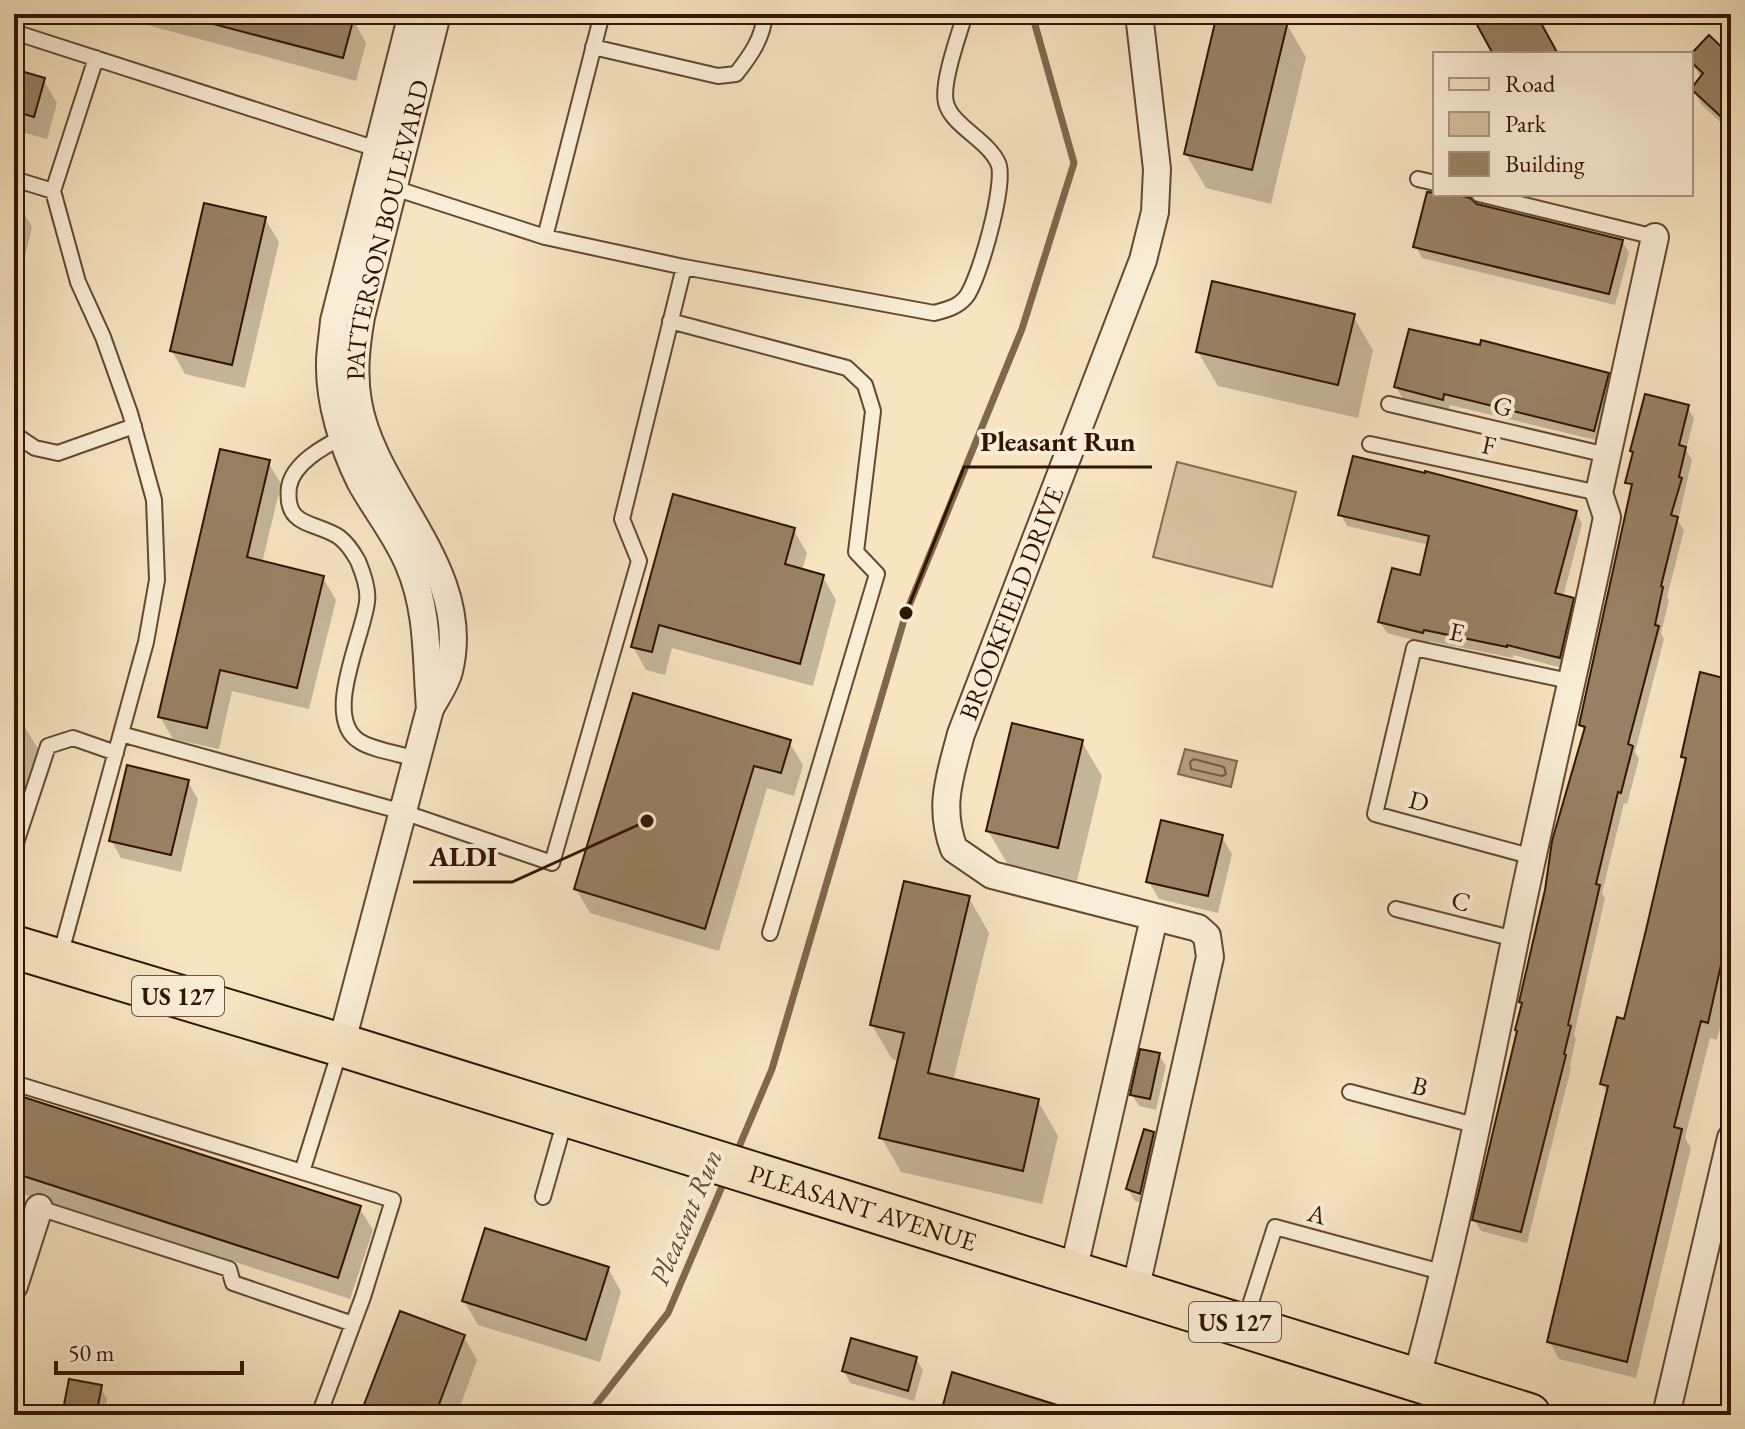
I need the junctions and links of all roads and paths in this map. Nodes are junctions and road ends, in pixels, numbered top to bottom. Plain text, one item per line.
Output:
1 (412, 14) edge
2 (437, 14) edge
3 (602, 14) edge
4 (765, 14) edge
5 (965, 14) edge
6 (1139, 14) edge
7 (14, 32) edge
8 (593, 47) junction
9 (96, 58) junction
10 (389, 152) junction
11 (14, 179) edge
12 (1418, 179) dead end
13 (1433, 183) edge
14 (381, 184) junction
15 (53, 191) junction
16 (1487, 196) edge
17 (545, 237) junction
18 (1655, 237) joint
19 (684, 267) junction
20 (670, 321) junction
21 (1389, 404) dead end
22 (134, 426) junction
23 (354, 431) junction
24 (14, 434) edge
25 (1370, 444) dead end
26 (1607, 455) junction
27 (1599, 493) junction
28 (1574, 682) junction
29 (1395, 731) joint
30 (121, 734) junction
31 (116, 753) junction
32 (417, 759) junction
33 (403, 812) junction
34 (14, 849) edge
35 (1533, 857) junction
36 (1396, 909) dead end
37 (1154, 918) junction
38 (770, 933) dead end
39 (1515, 939) junction
40 (14, 947) edge
41 (59, 960) junction
42 (341, 1045) junction
43 (14, 1083) edge
44 (1350, 1092) dead end
45 (566, 1116) junction
46 (1478, 1126) junction
47 (1731, 1138) edge
48 (302, 1172) junction
49 (543, 1197) dead end
50 (39, 1208) joint
51 (1073, 1272) junction
52 (1445, 1273) junction
53 (14, 1286) edge
54 (1135, 1291) junction
55 (353, 1324) junction
56 (1244, 1325) junction
57 (1438, 1396) edge
58 (319, 1415) edge
59 (1529, 1415) edge
60 (1666, 1415) edge

1 - 10 street, PATTERSON BOULEVARD
2 - 10 street, PATTERSON BOULEVARD
3 - 8 lane
4 - 8 lane
5 - 19 lane
6 - 37 street, BROOKFIELD DRIVE
7 - 9 lane
8 - 17 lane
9 - 10 lane
9 - 15 lane
10 - 14 street, PATTERSON BOULEVARD
11 - 15 lane
12 - 13 lane
14 - 17 lane
14 - 23 street, PATTERSON BOULEVARD
15 - 22 lane
16 - 18 lane
17 - 19 lane
18 - 26 street
19 - 20 lane
20 - 33 lane
20 - 38 lane
21 - 26 lane, G
22 - 24 lane
22 - 30 lane
23 - 32 street, PATTERSON BOULEVARD
23 - 32 lane
25 - 27 lane, F
26 - 27 street
27 - 28 street
28 - 29 lane, E
28 - 35 street
29 - 35 lane, D
30 - 31 lane
30 - 33 lane
31 - 34 lane
31 - 41 lane
32 - 33 street, PATTERSON BOULEVARD
33 - 42 street, PATTERSON BOULEVARD
35 - 39 street
36 - 39 lane, C
37 - 51 street
37 - 54 street, BROOKFIELD DRIVE
39 - 46 street
40 - 41 main road, PLEASANT AVENUE / US 127
41 - 42 main road, PLEASANT AVENUE / US 127
42 - 45 main road, PLEASANT AVENUE / US 127
42 - 48 lane
43 - 48 lane
44 - 46 lane, B
45 - 49 lane
45 - 51 main road, PLEASANT AVENUE / US 127
46 - 52 street
47 - 60 street
48 - 55 lane
50 - 53 street
50 - 55 lane
51 - 54 main road, PLEASANT AVENUE / US 127
52 - 56 lane, A
52 - 57 street
54 - 56 main road, PLEASANT AVENUE / US 127
55 - 58 lane
56 - 57 main road, PLEASANT AVENUE / US 127
57 - 59 main road, PLEASANT AVENUE / US 127

